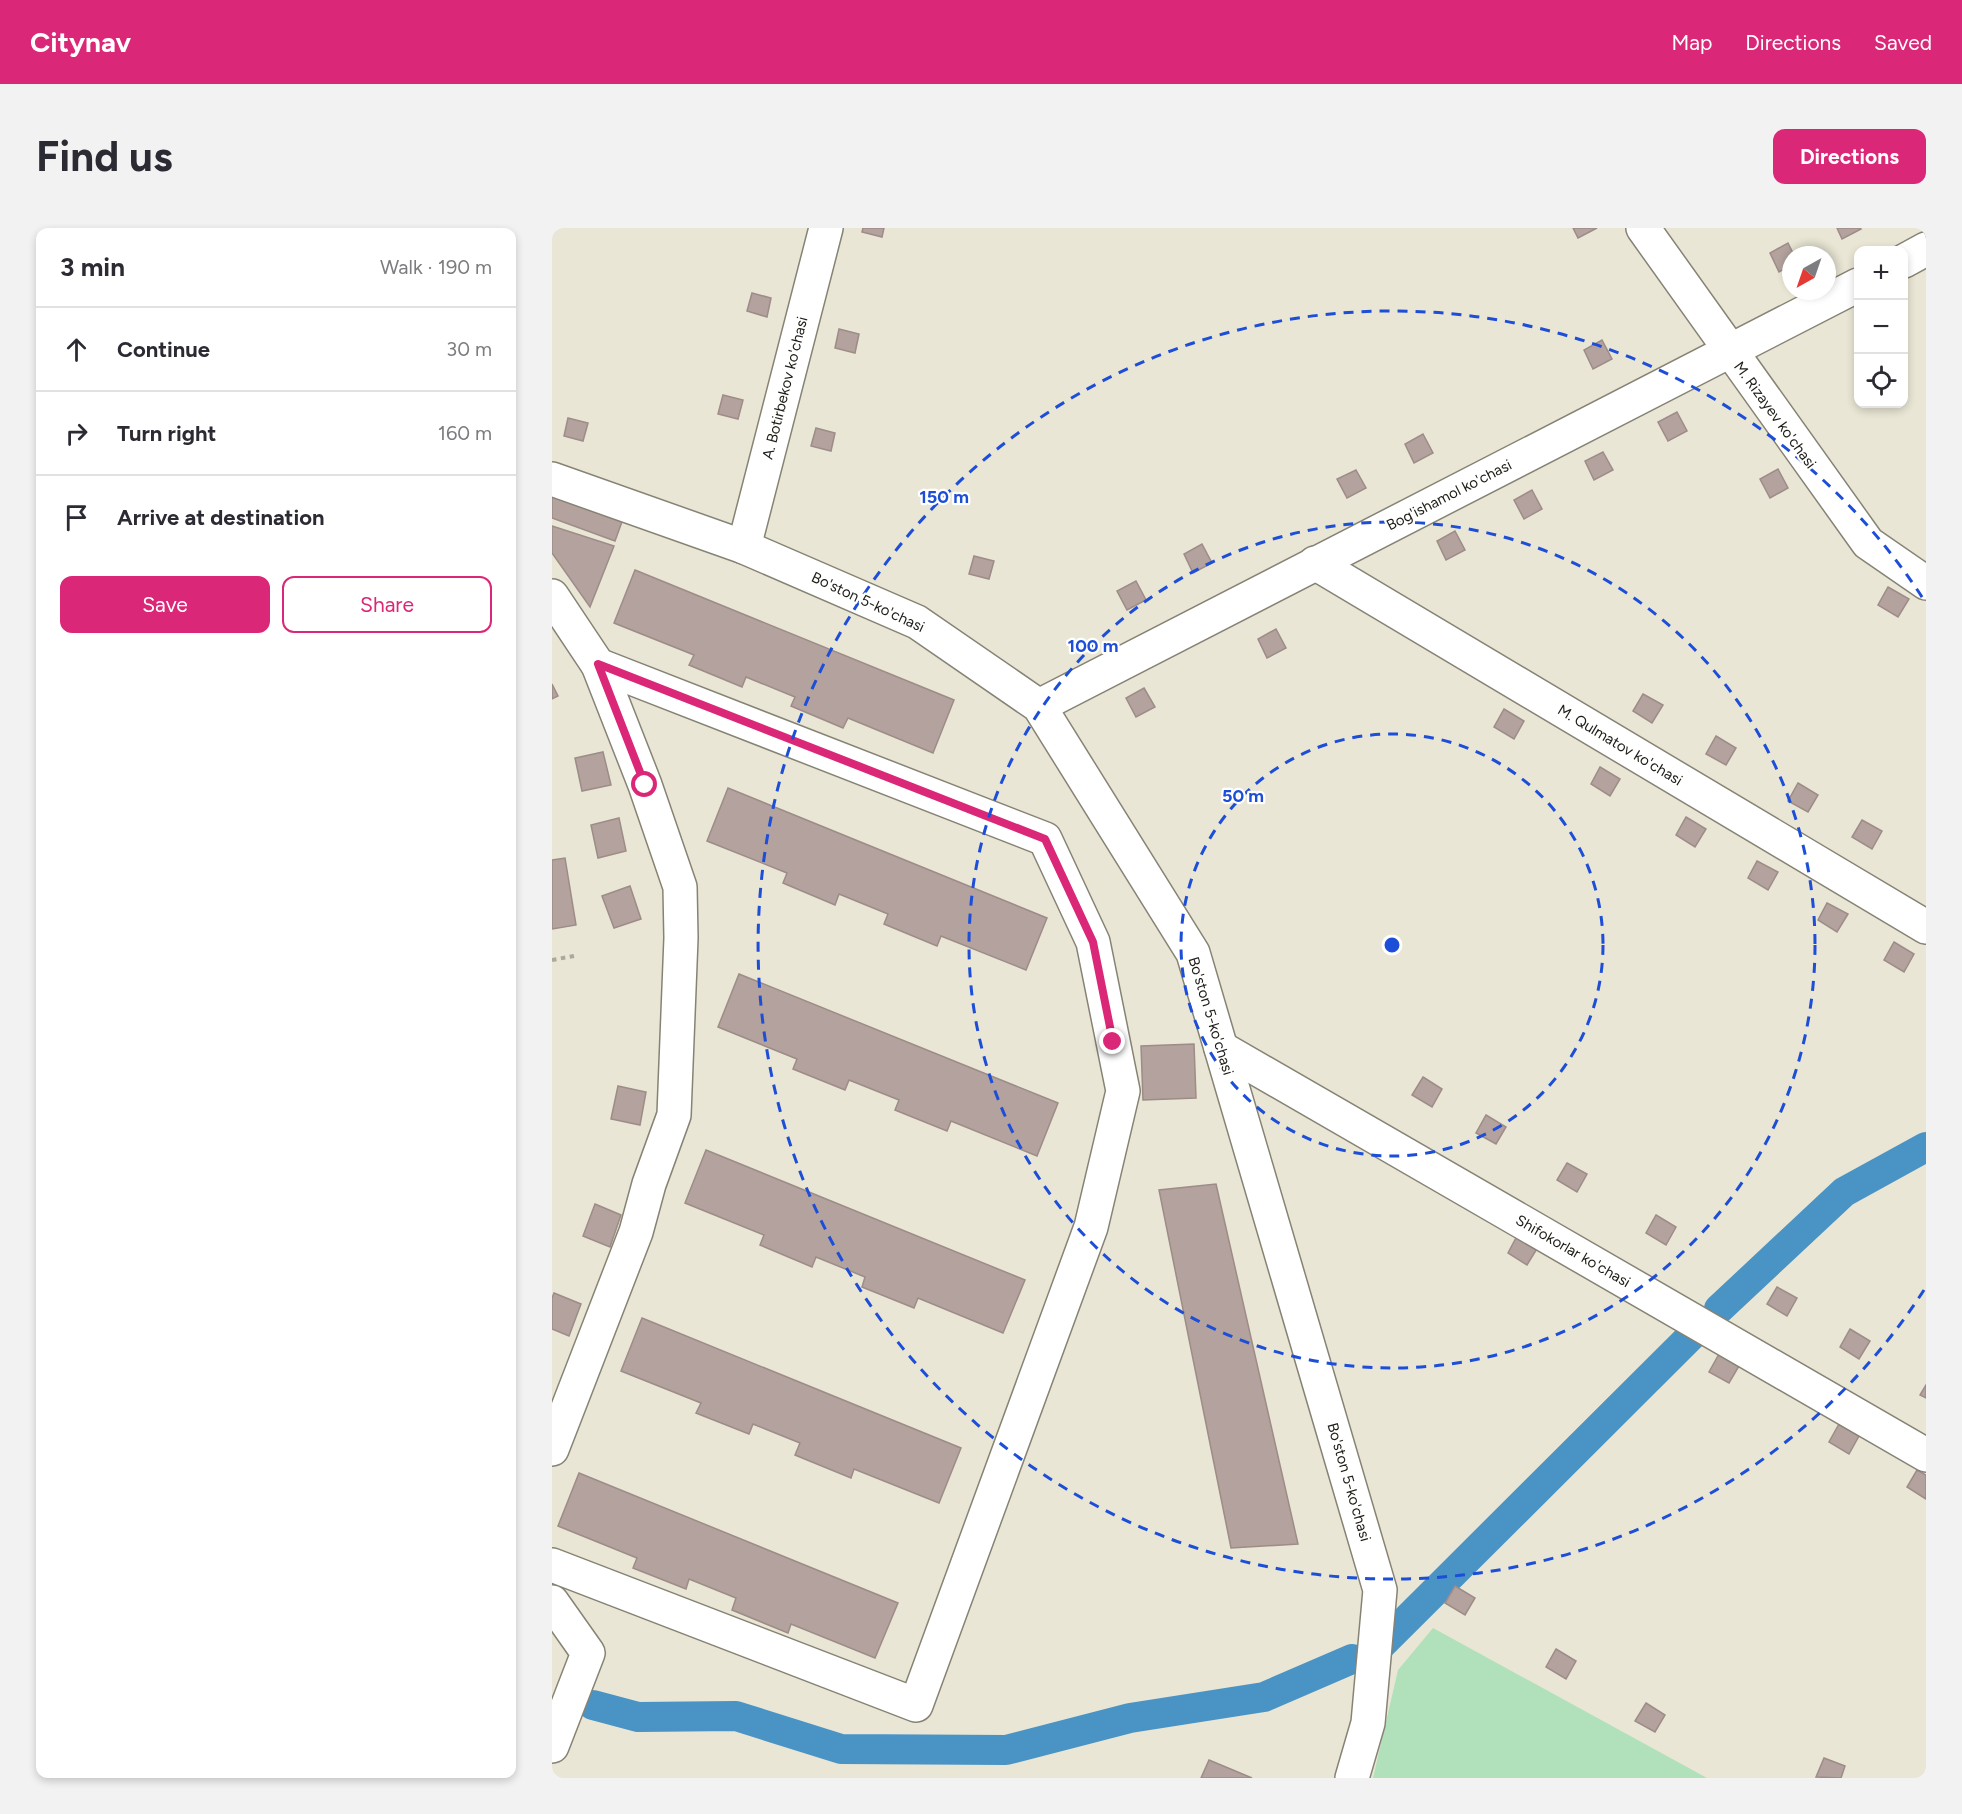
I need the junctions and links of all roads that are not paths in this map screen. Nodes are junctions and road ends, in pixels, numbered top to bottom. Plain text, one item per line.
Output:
1 (825, 228) edge
2 (1643, 228) edge
3 (1926, 249) edge
4 (1908, 259) edge
5 (1854, 287) edge
6 (1731, 352) junction
7 (552, 479) edge
8 (744, 547) junction
9 (1315, 563) junction
10 (1926, 583) edge
11 (552, 596) edge
12 (598, 664) junction
13 (1039, 706) junction
14 (1926, 927) edge
15 (1221, 1048) junction
16 (552, 1449) edge
17 (1926, 1455) edge
18 (552, 1565) edge
19 (552, 1602) edge
20 (552, 1746) edge
21 (1352, 1778) edge

1 - 8 street, A. Botirbekov ko'chasi
2 - 6 street, M. Rizayev ko'chasi
3 - 4 street
5 - 6 street, Bog'ishamol ko'chasi
6 - 9 street, Bog'ishamol ko'chasi
6 - 10 street, M. Rizayev ko'chasi
7 - 8 street, Bo'ston 5-ko'chasi
8 - 13 street, Bo'ston 5-ko'chasi
9 - 13 street, Bog'ishamol ko'chasi
9 - 14 street, M. Qulmatov ko'chasi
11 - 12 street
12 - 16 street
12 - 18 street
13 - 15 street, Bo'ston 5-ko'chasi
15 - 17 street, Shifokorlar ko'chasi
15 - 21 street, Bo'ston 5-ko'chasi
19 - 20 street

